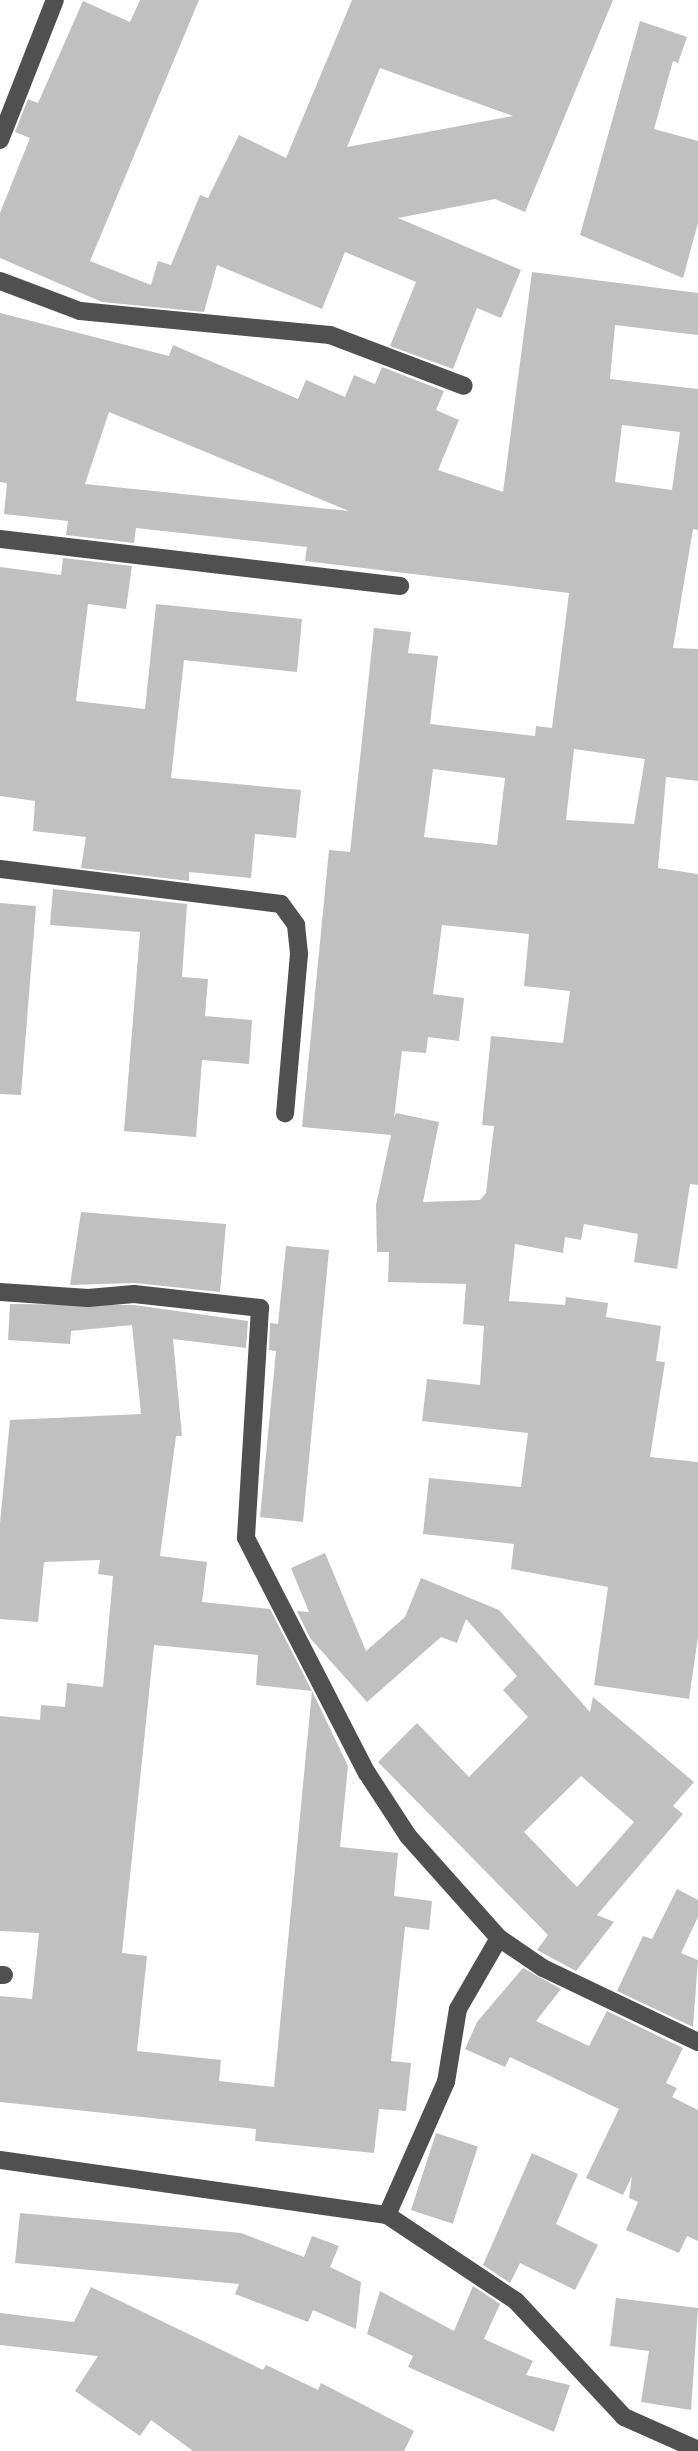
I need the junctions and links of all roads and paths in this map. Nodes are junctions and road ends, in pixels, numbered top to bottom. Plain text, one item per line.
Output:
1 (55, 0) edge
2 (0, 140) edge
3 (0, 281) edge
4 (464, 386) dead end
5 (0, 540) edge
6 (400, 586) dead end
7 (0, 869) edge
8 (285, 1113) dead end
9 (0, 1292) edge
10 (499, 1938) junction
11 (698, 2042) edge
12 (0, 2160) edge
13 (387, 2215) junction
14 (698, 2450) edge

1 - 2 street
3 - 4 street
5 - 6 street
7 - 8 street
9 - 10 street
10 - 11 street
10 - 13 street
12 - 13 street
13 - 14 street

